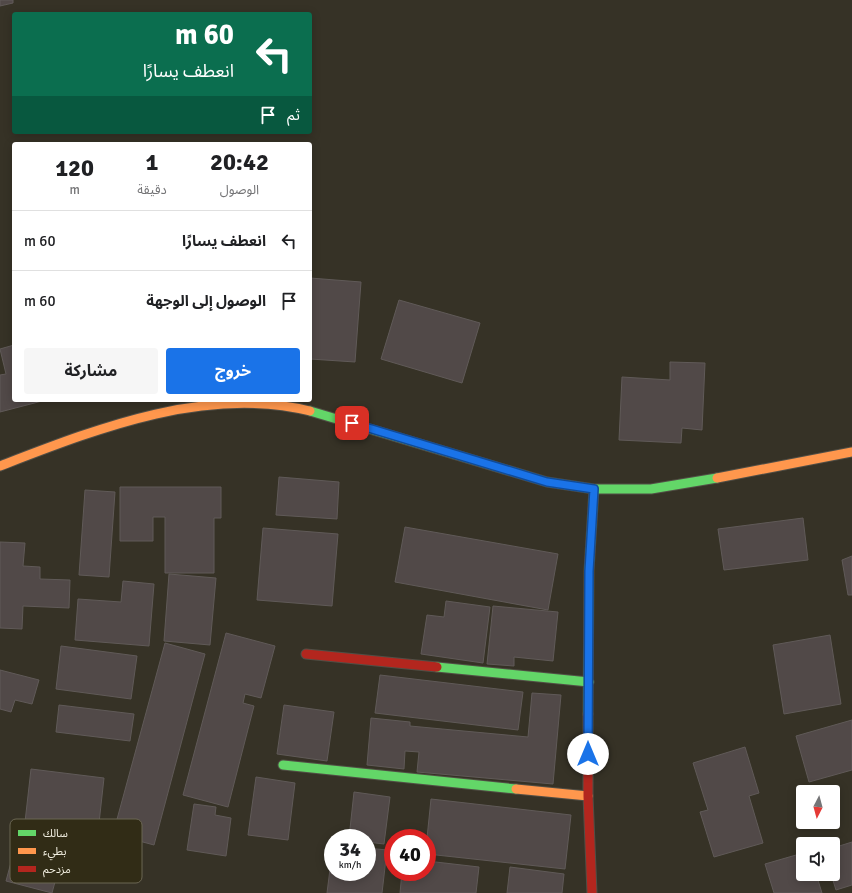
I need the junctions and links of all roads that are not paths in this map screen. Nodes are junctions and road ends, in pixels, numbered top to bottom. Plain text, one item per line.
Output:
1 (852, 452) edge
2 (0, 466) edge
3 (594, 489) junction
4 (306, 654) dead end
5 (589, 682) junction
6 (283, 765) dead end
7 (588, 796) junction
8 (592, 893) edge

1 - 3 street
2 - 3 street
3 - 5 street
4 - 5 street
5 - 7 street
6 - 7 street
7 - 8 street

